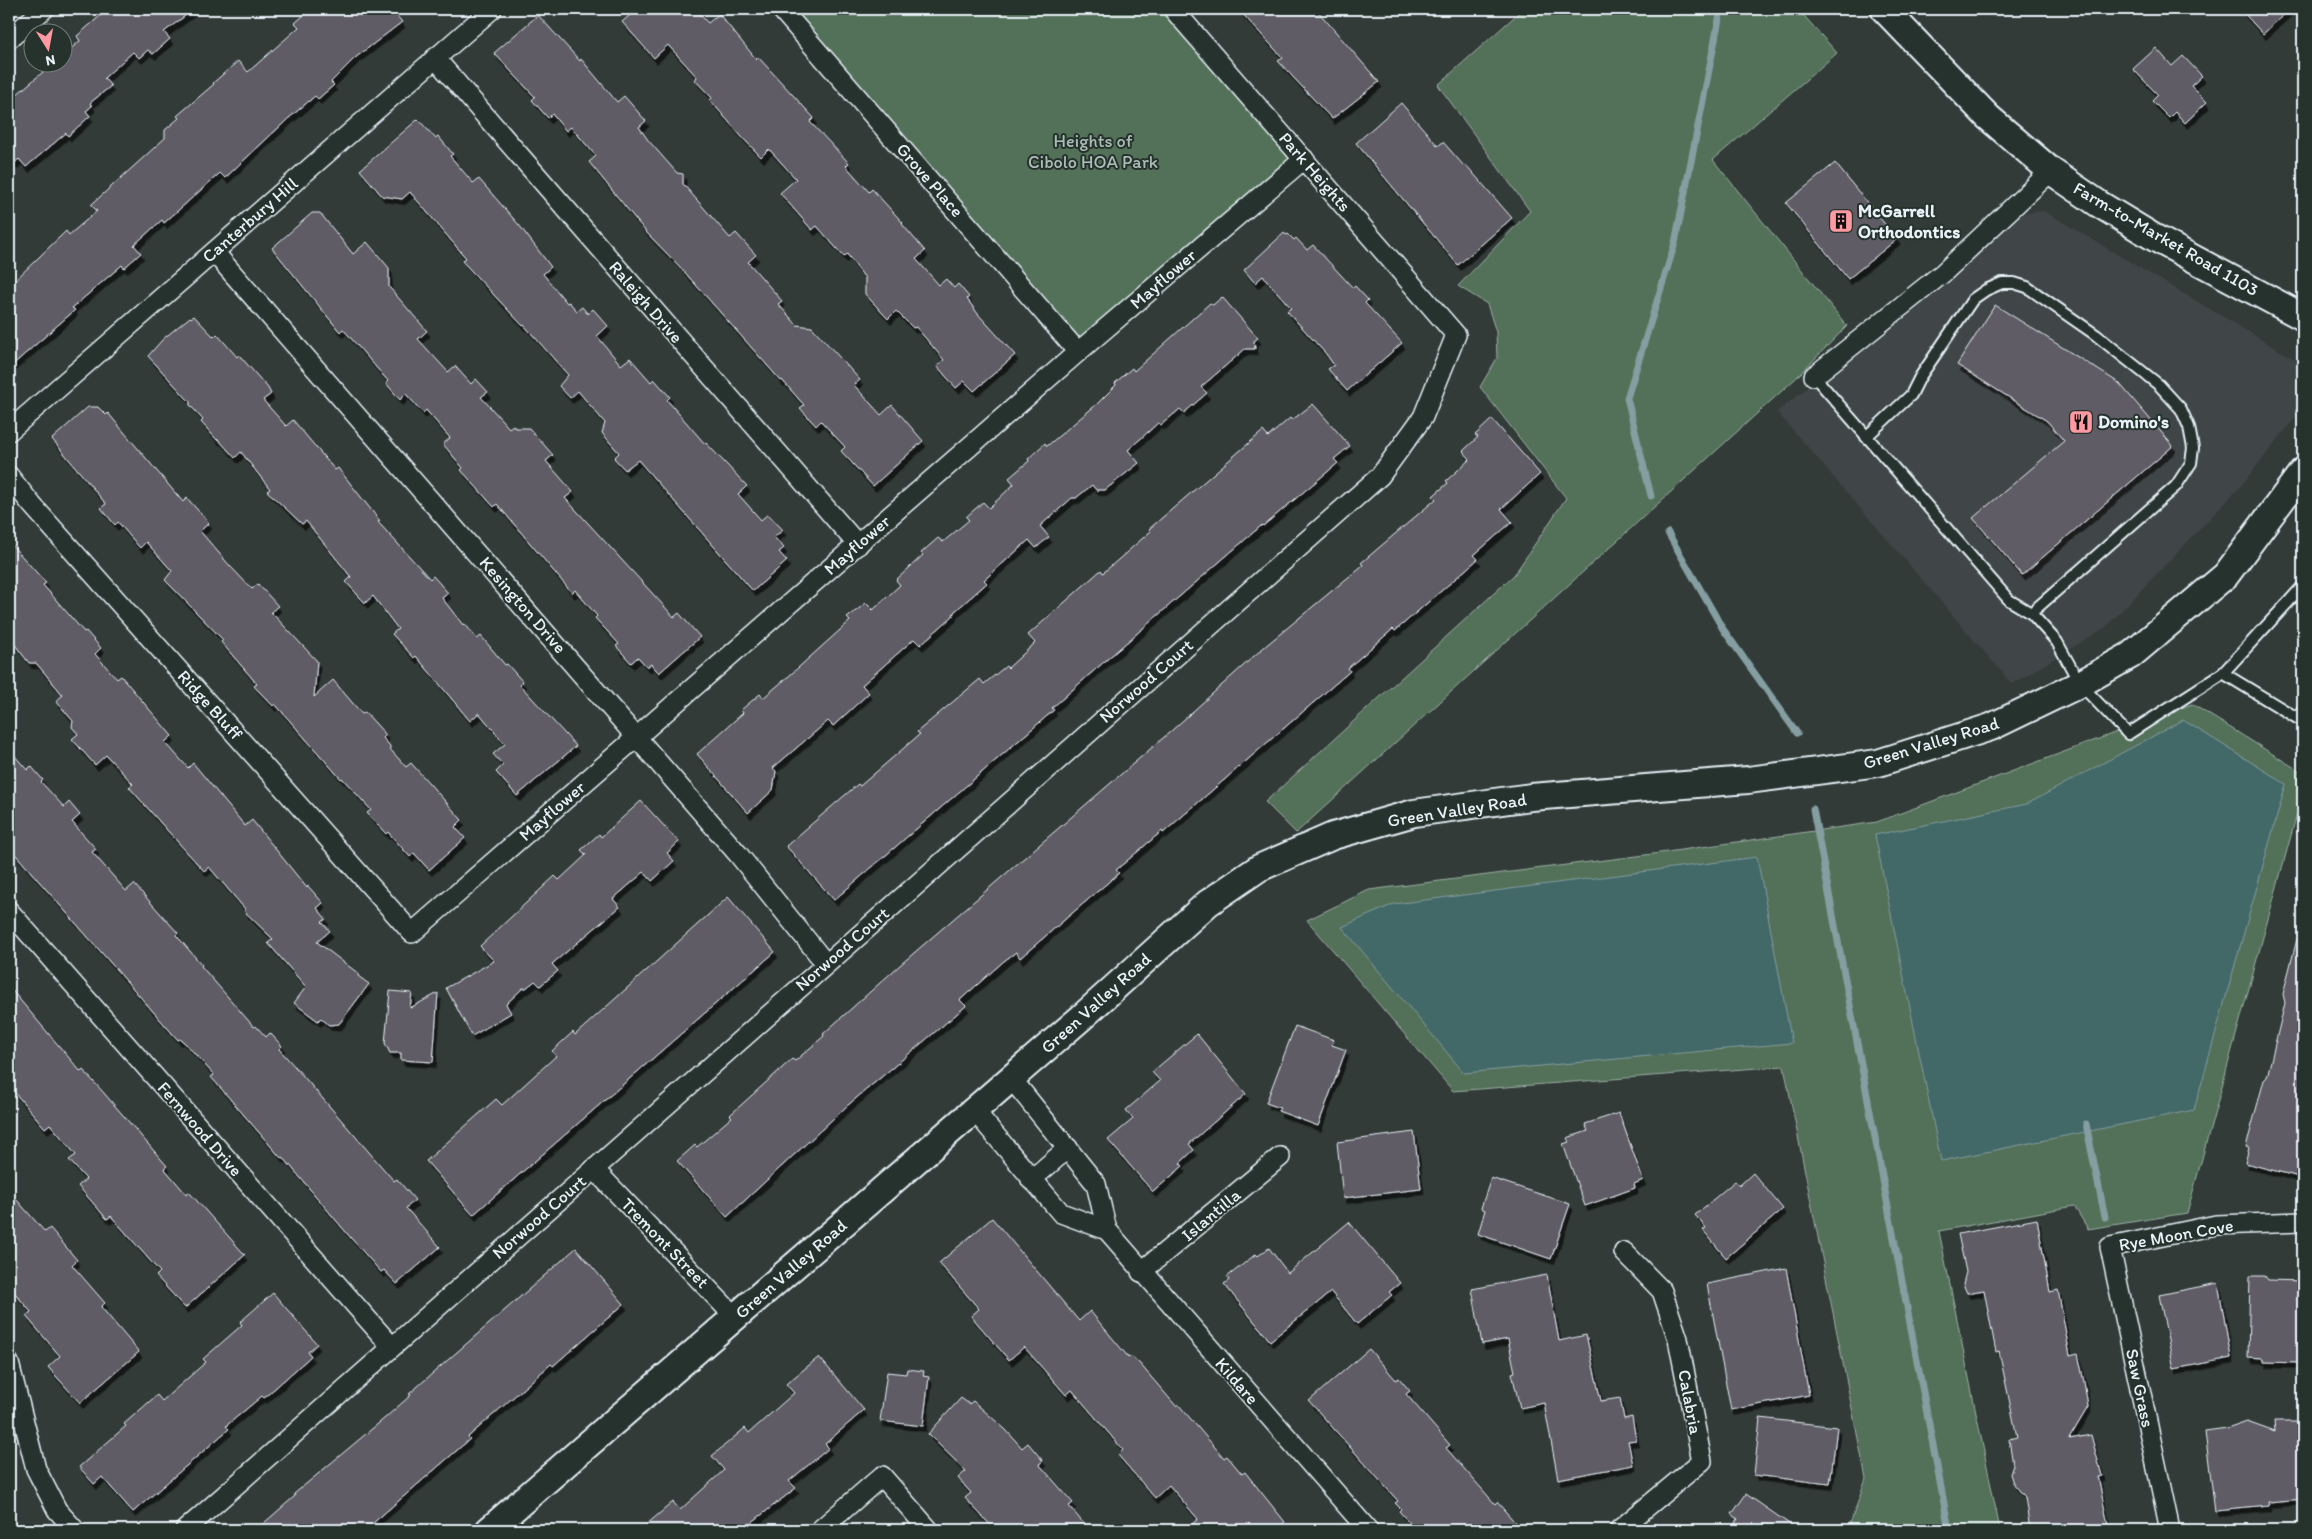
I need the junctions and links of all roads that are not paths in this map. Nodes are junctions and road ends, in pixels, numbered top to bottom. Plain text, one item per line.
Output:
1 (44, 9) edge
2 (492, 9) edge
3 (781, 9) edge
4 (1173, 9) edge
5 (1884, 9) edge
6 (9, 39) edge
7 (435, 58) junction
8 (1304, 159) junction
9 (2051, 171) junction
10 (214, 252) junction
11 (2303, 317) edge
12 (1456, 335) joint
13 (1078, 352) junction
14 (1814, 376) joint
15 (9, 431) edge
16 (1866, 437) junction
17 (2303, 471) edge
18 (9, 476) edge
19 (858, 545) junction
20 (2303, 586) edge
21 (2031, 613) junction
22 (2223, 673) junction
23 (2080, 684) junction
24 (2303, 710) edge
25 (637, 737) junction
26 (9, 911) edge
27 (412, 933) joint
28 (826, 964) junction
29 (1011, 1078) junction
30 (974, 1110) junction
31 (1068, 1148) junction
32 (1280, 1157) dead end
33 (594, 1169) junction
34 (1031, 1180) junction
35 (2303, 1222) edge
36 (1107, 1230) junction
37 (2110, 1247) joint
38 (1624, 1252) dead end
39 (1142, 1272) junction
40 (735, 1317) junction
41 (392, 1347) junction
42 (9, 1363) edge
43 (75, 1530) edge
44 (185, 1530) edge
45 (489, 1530) edge
46 (820, 1530) edge
47 (929, 1530) edge
48 (1368, 1530) edge
49 (1619, 1530) edge
50 (2170, 1530) edge

1 - 6 street
2 - 7 street, Canterbury Hill
3 - 13 street, Grove Place
4 - 8 street, Park Heights
5 - 9 street, Farm-to-Market Road 1103
7 - 10 street, Canterbury Hill
7 - 19 street, Raleigh Drive
8 - 12 street, Park Heights
8 - 13 street, Mayflower
9 - 11 street, Farm-to-Market Road 1103
9 - 14 street
10 - 15 street, Canterbury Hill
10 - 25 street, Kesington Drive
12 - 28 street, Norwood Court
13 - 19 street, Mayflower
14 - 16 lane
16 - 21 lane
16 - 21 lane
17 - 23 street, Green Valley Road
18 - 27 street, Ridge Bluff
19 - 25 street, Mayflower
20 - 22 lane
21 - 23 lane
22 - 23 lane
22 - 24 lane
23 - 29 street, Green Valley Road
25 - 27 street, Mayflower
25 - 28 street, Kesington Drive
26 - 41 street, Fernwood Drive
28 - 33 street, Norwood Court
29 - 30 street, Green Valley Road
29 - 31 street, Kildare
30 - 34 street
30 - 40 street, Green Valley Road
31 - 34 street
31 - 36 street, Kildare
32 - 39 street, Islantilla
33 - 40 street, Tremont Street
33 - 41 street, Norwood Court
34 - 36 street
35 - 37 street, Rye Moon Cove
36 - 39 street, Kildare
37 - 50 street, Saw Grass
38 - 49 street, Calabria
39 - 48 street, Kildare
40 - 45 street, Green Valley Road
41 - 44 street, Norwood Court
42 - 43 street
46 - 47 street

